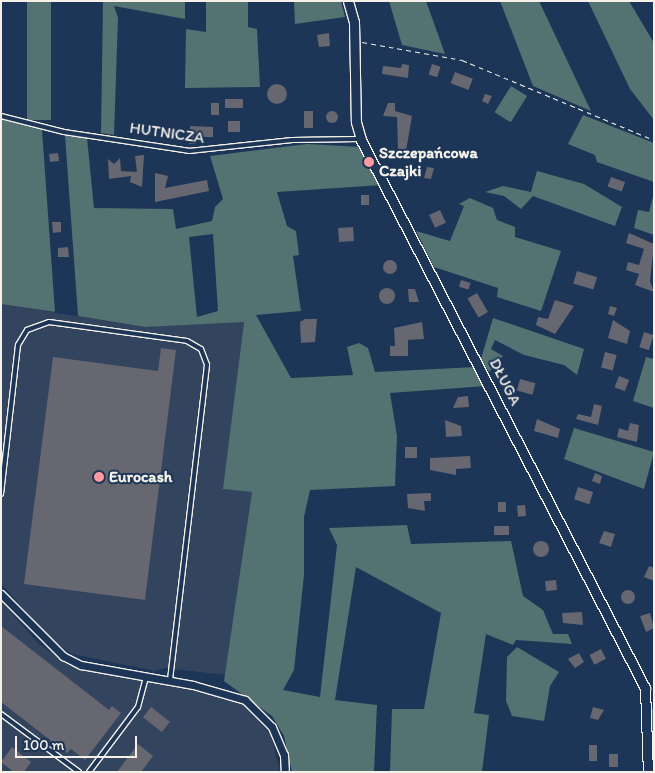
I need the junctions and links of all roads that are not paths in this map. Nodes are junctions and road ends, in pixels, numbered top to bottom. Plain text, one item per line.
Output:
1 (348, 1) edge
2 (1, 116) edge
3 (362, 140) junction
4 (1, 494) edge
5 (1, 594) edge
6 (146, 678) junction
7 (170, 681) junction
8 (651, 703) edge
9 (1, 714) edge
10 (79, 772) edge
11 (89, 772) edge
12 (285, 772) edge
13 (648, 772) edge

1 - 3 street, DŁUGA
2 - 3 lane, HUTNICZA
3 - 8 street, DŁUGA
4 - 7 lane
5 - 6 street
6 - 7 street
6 - 11 lane
7 - 12 street
8 - 13 street, DŁUGA
9 - 10 lane

